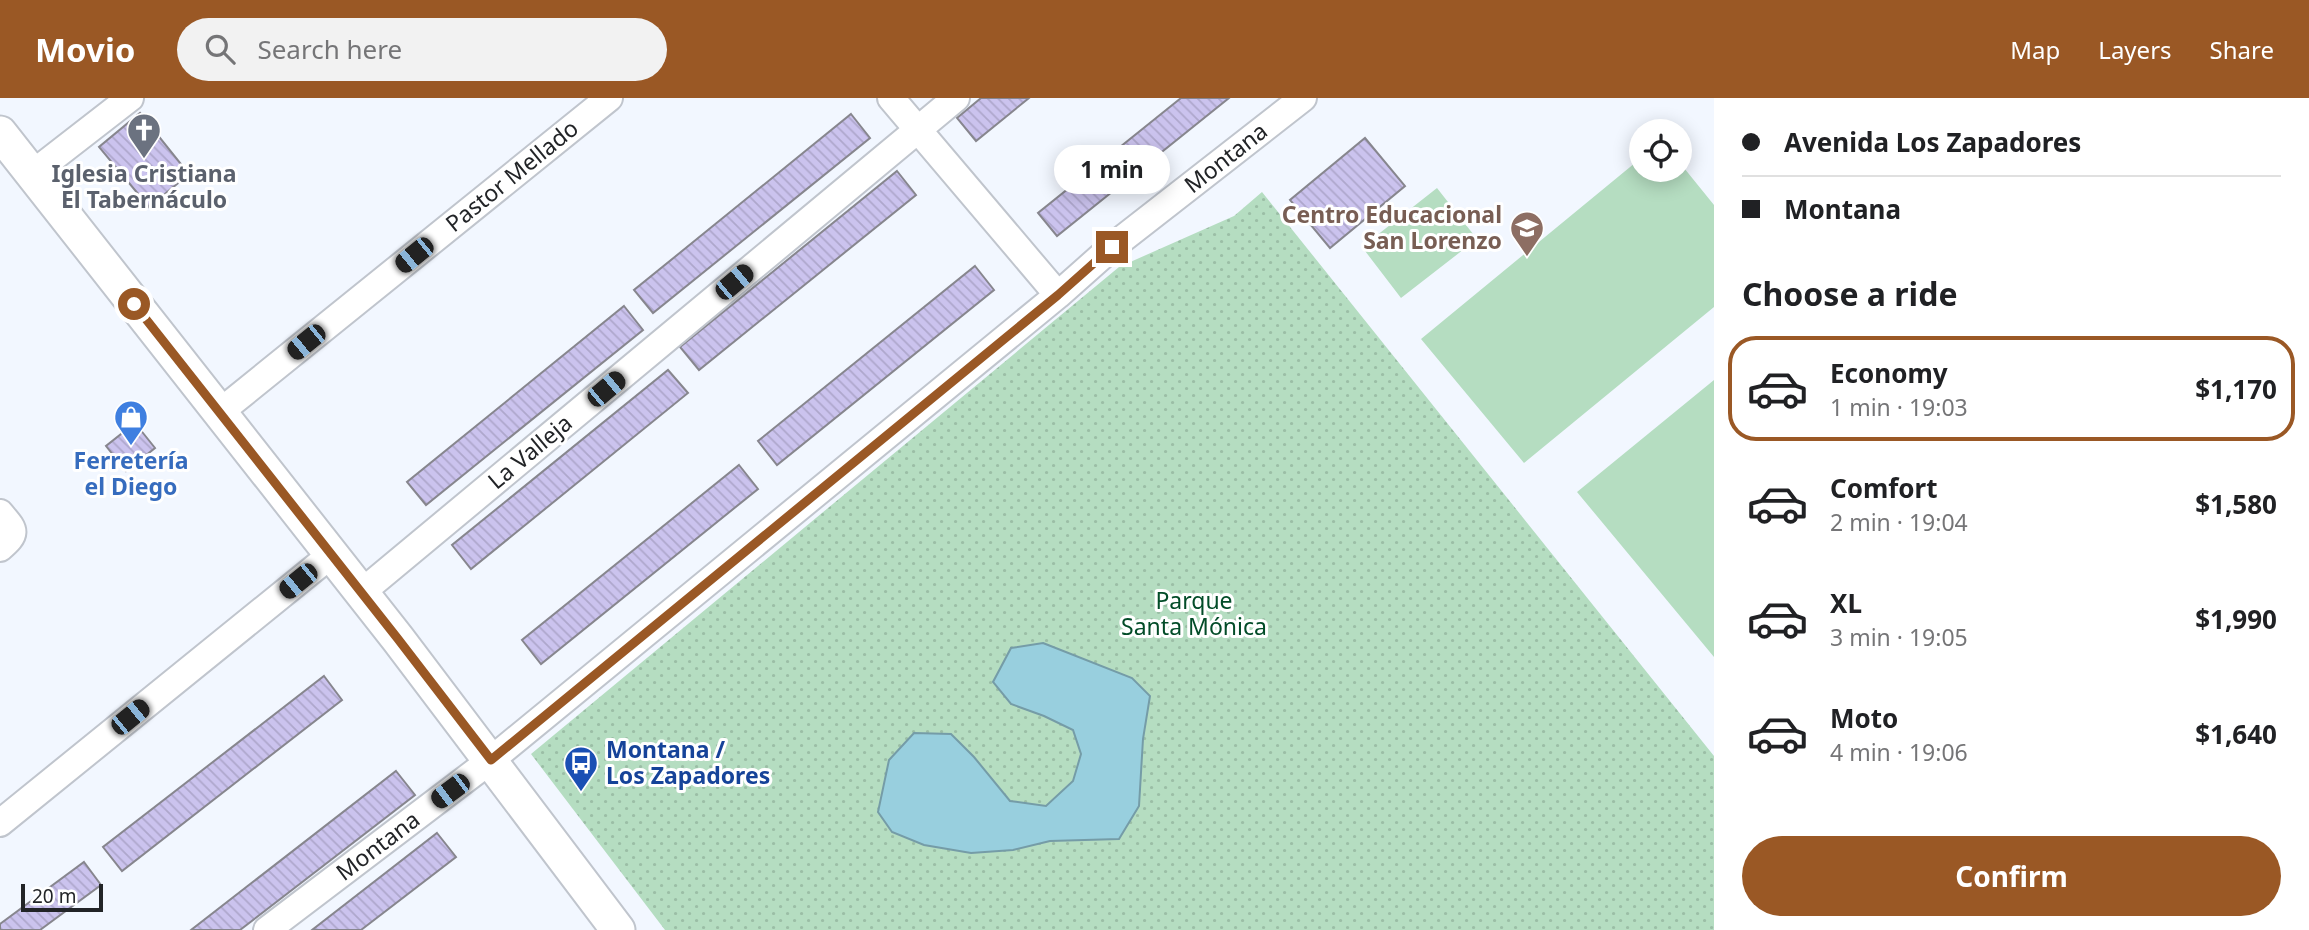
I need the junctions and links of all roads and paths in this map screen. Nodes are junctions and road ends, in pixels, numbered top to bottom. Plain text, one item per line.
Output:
1 (130, 98) edge
2 (609, 98) edge
3 (891, 98) edge
4 (956, 98) edge
5 (1303, 98) edge
6 (918, 130) junction
7 (0, 133) edge
8 (32, 174) junction
9 (1058, 295) junction
10 (220, 412) junction
11 (0, 513) edge
12 (0, 548) edge
13 (331, 554) junction
14 (362, 592) junction
15 (491, 760) junction
16 (0, 823) edge
17 (608, 926) edge
18 (267, 930) edge

1 - 8 street
2 - 10 street, Pastor Mellado
3 - 6 street
4 - 6 street, La Valleja
5 - 9 street, Montana
6 - 9 street
6 - 14 street, La Valleja
7 - 8 main road
8 - 10 main road
9 - 15 street, Montana
10 - 13 main road
11 - 12 street
13 - 14 main road
13 - 16 street
14 - 15 main road
15 - 17 main road
15 - 18 street, Montana

